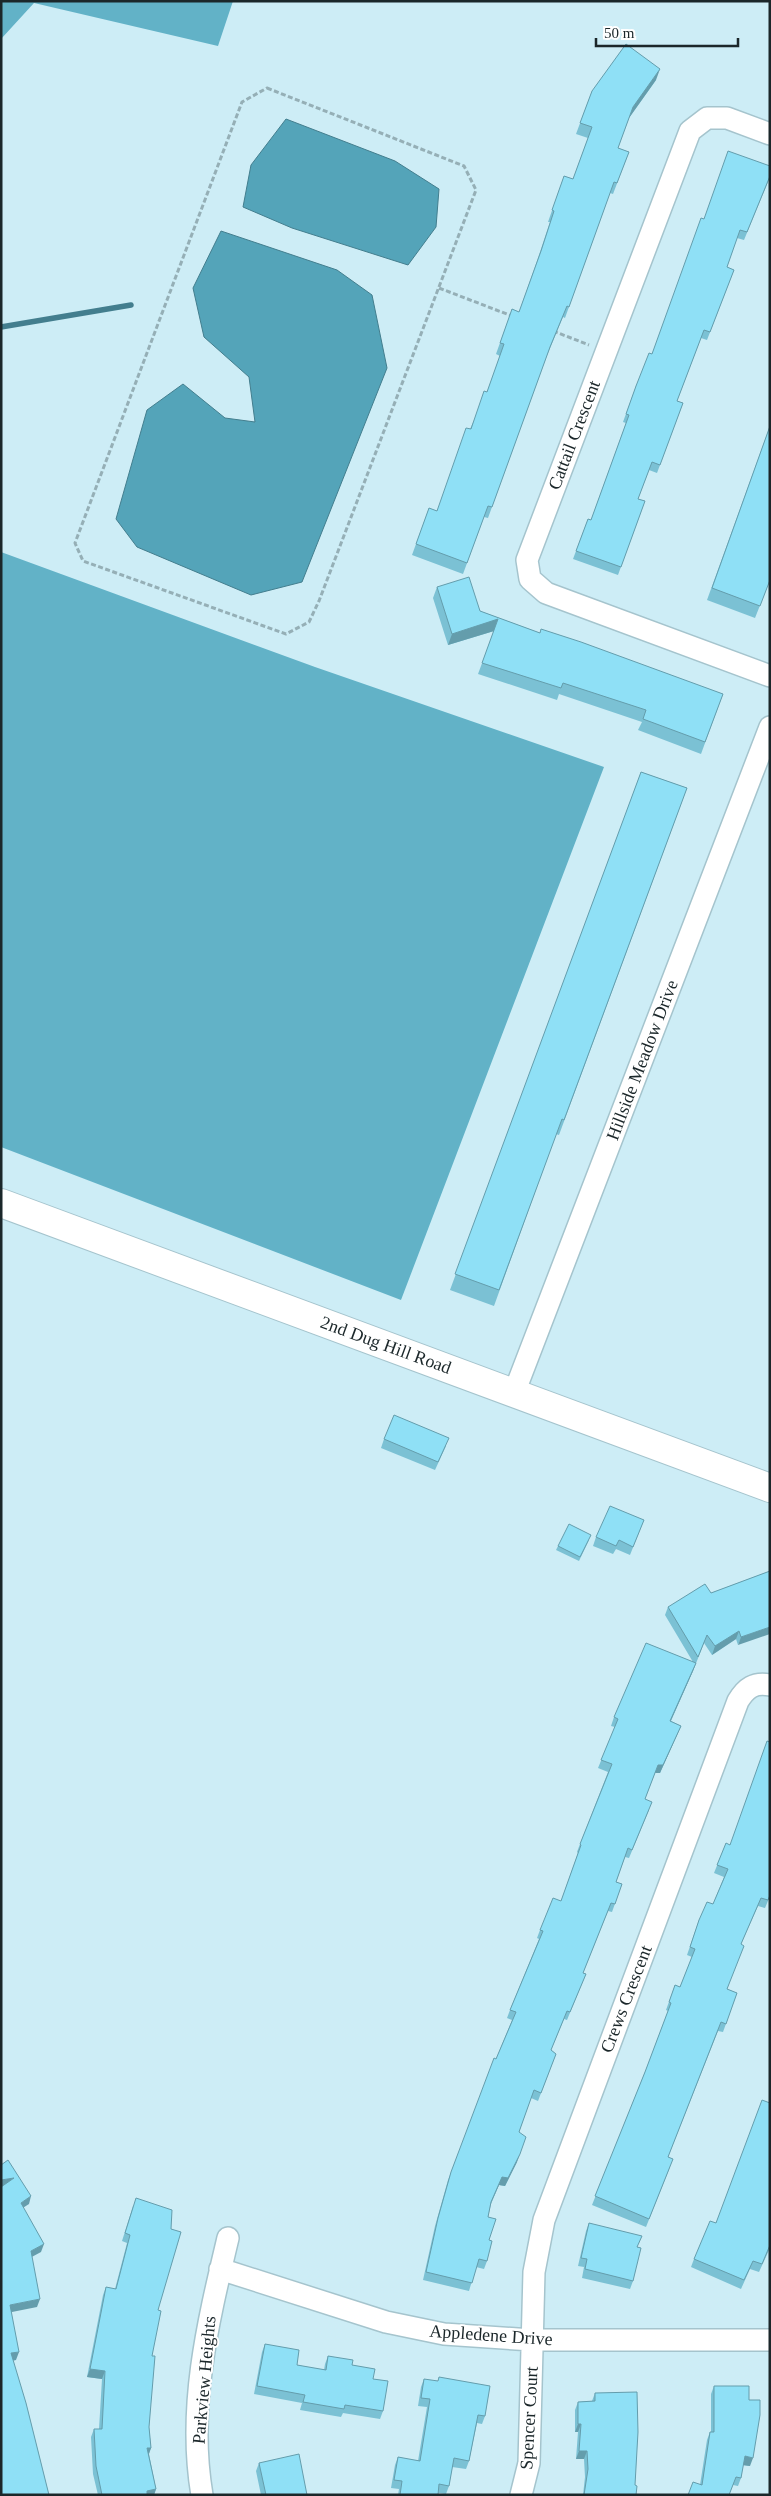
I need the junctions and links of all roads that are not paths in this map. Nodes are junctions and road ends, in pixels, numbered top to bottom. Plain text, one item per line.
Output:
1 (770, 134) edge
2 (770, 676) edge
3 (770, 727) edge
4 (1, 1203) edge
5 (514, 1393) junction
6 (770, 1488) edge
7 (770, 1685) edge
8 (228, 2238) dead end
9 (220, 2269) junction
10 (532, 2340) junction
11 (770, 2340) edge
12 (202, 2495) edge
13 (521, 2495) edge

1 - 2 street, Cattail Crescent
3 - 5 street, Hillside Meadow Drive
4 - 5 street, 2nd Dug Hill Road
5 - 6 street, 2nd Dug Hill Road
7 - 10 street, Crews Crescent
8 - 9 street, Parkview Heights
9 - 10 street, Appledene Drive
9 - 12 street, Parkview Heights
10 - 11 street, Appledene Drive
10 - 13 street, Spencer Court

